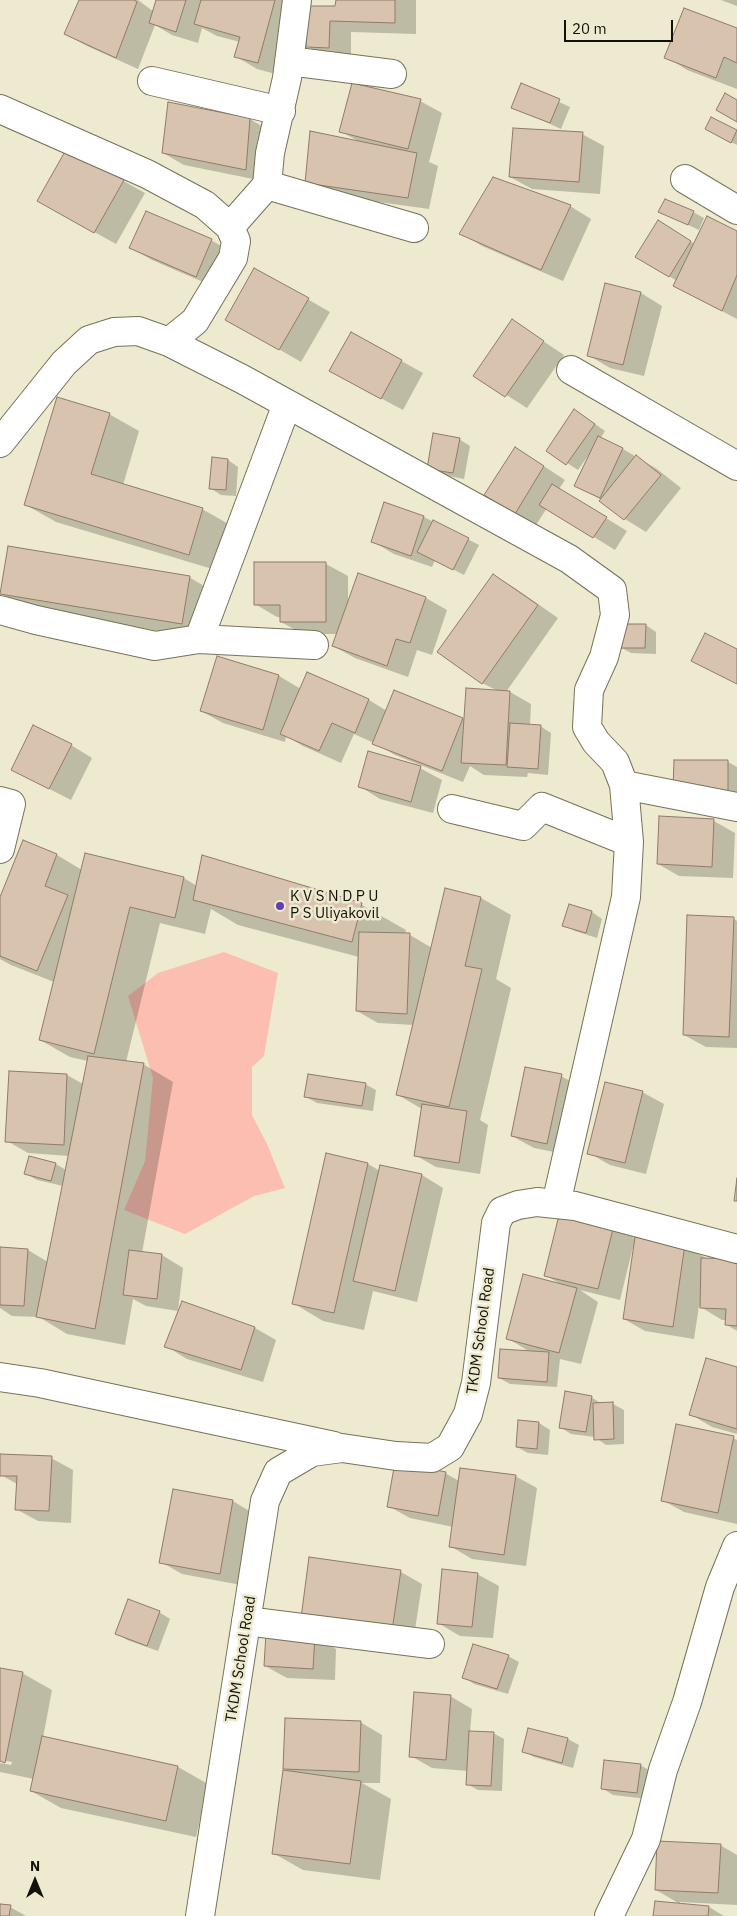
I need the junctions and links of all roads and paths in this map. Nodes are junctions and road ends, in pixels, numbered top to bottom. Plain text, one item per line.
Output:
1 (297, 0) edge
2 (290, 61) junction
3 (392, 74) dead end
4 (152, 81) dead end
5 (0, 109) edge
6 (280, 111) junction
7 (685, 179) dead end
8 (267, 185) junction
9 (737, 210) edge
10 (230, 227) junction
11 (414, 228) dead end
12 (170, 342) junction
13 (571, 370) dead end
14 (287, 404) junction
15 (0, 442) edge
16 (737, 466) edge
17 (0, 610) edge
18 (199, 639) junction
19 (314, 645) dead end
20 (624, 785) junction
21 (0, 801) edge
22 (737, 807) edge
23 (452, 809) dead end
24 (629, 842) junction
25 (0, 849) edge
26 (556, 1204) junction
27 (737, 1249) edge
28 (0, 1377) edge
29 (342, 1448) junction
30 (737, 1546) edge
31 (246, 1621) junction
32 (430, 1644) dead end
33 (200, 1916) edge
34 (609, 1916) edge

1 - 2 street
2 - 3 street
2 - 6 street
4 - 6 street
5 - 10 street
6 - 8 street
7 - 9 street
8 - 10 street
8 - 11 street
10 - 12 street
12 - 14 street
12 - 15 street
13 - 16 street
14 - 18 street
14 - 20 street
17 - 18 street
18 - 19 street
20 - 22 street
20 - 24 street
21 - 25 street
23 - 24 street
24 - 26 street
26 - 27 street, TKDM School Road
26 - 29 street, TKDM School Road
28 - 29 street
29 - 31 street, TKDM School Road
30 - 34 street
31 - 32 street
31 - 33 street, TKDM School Road

